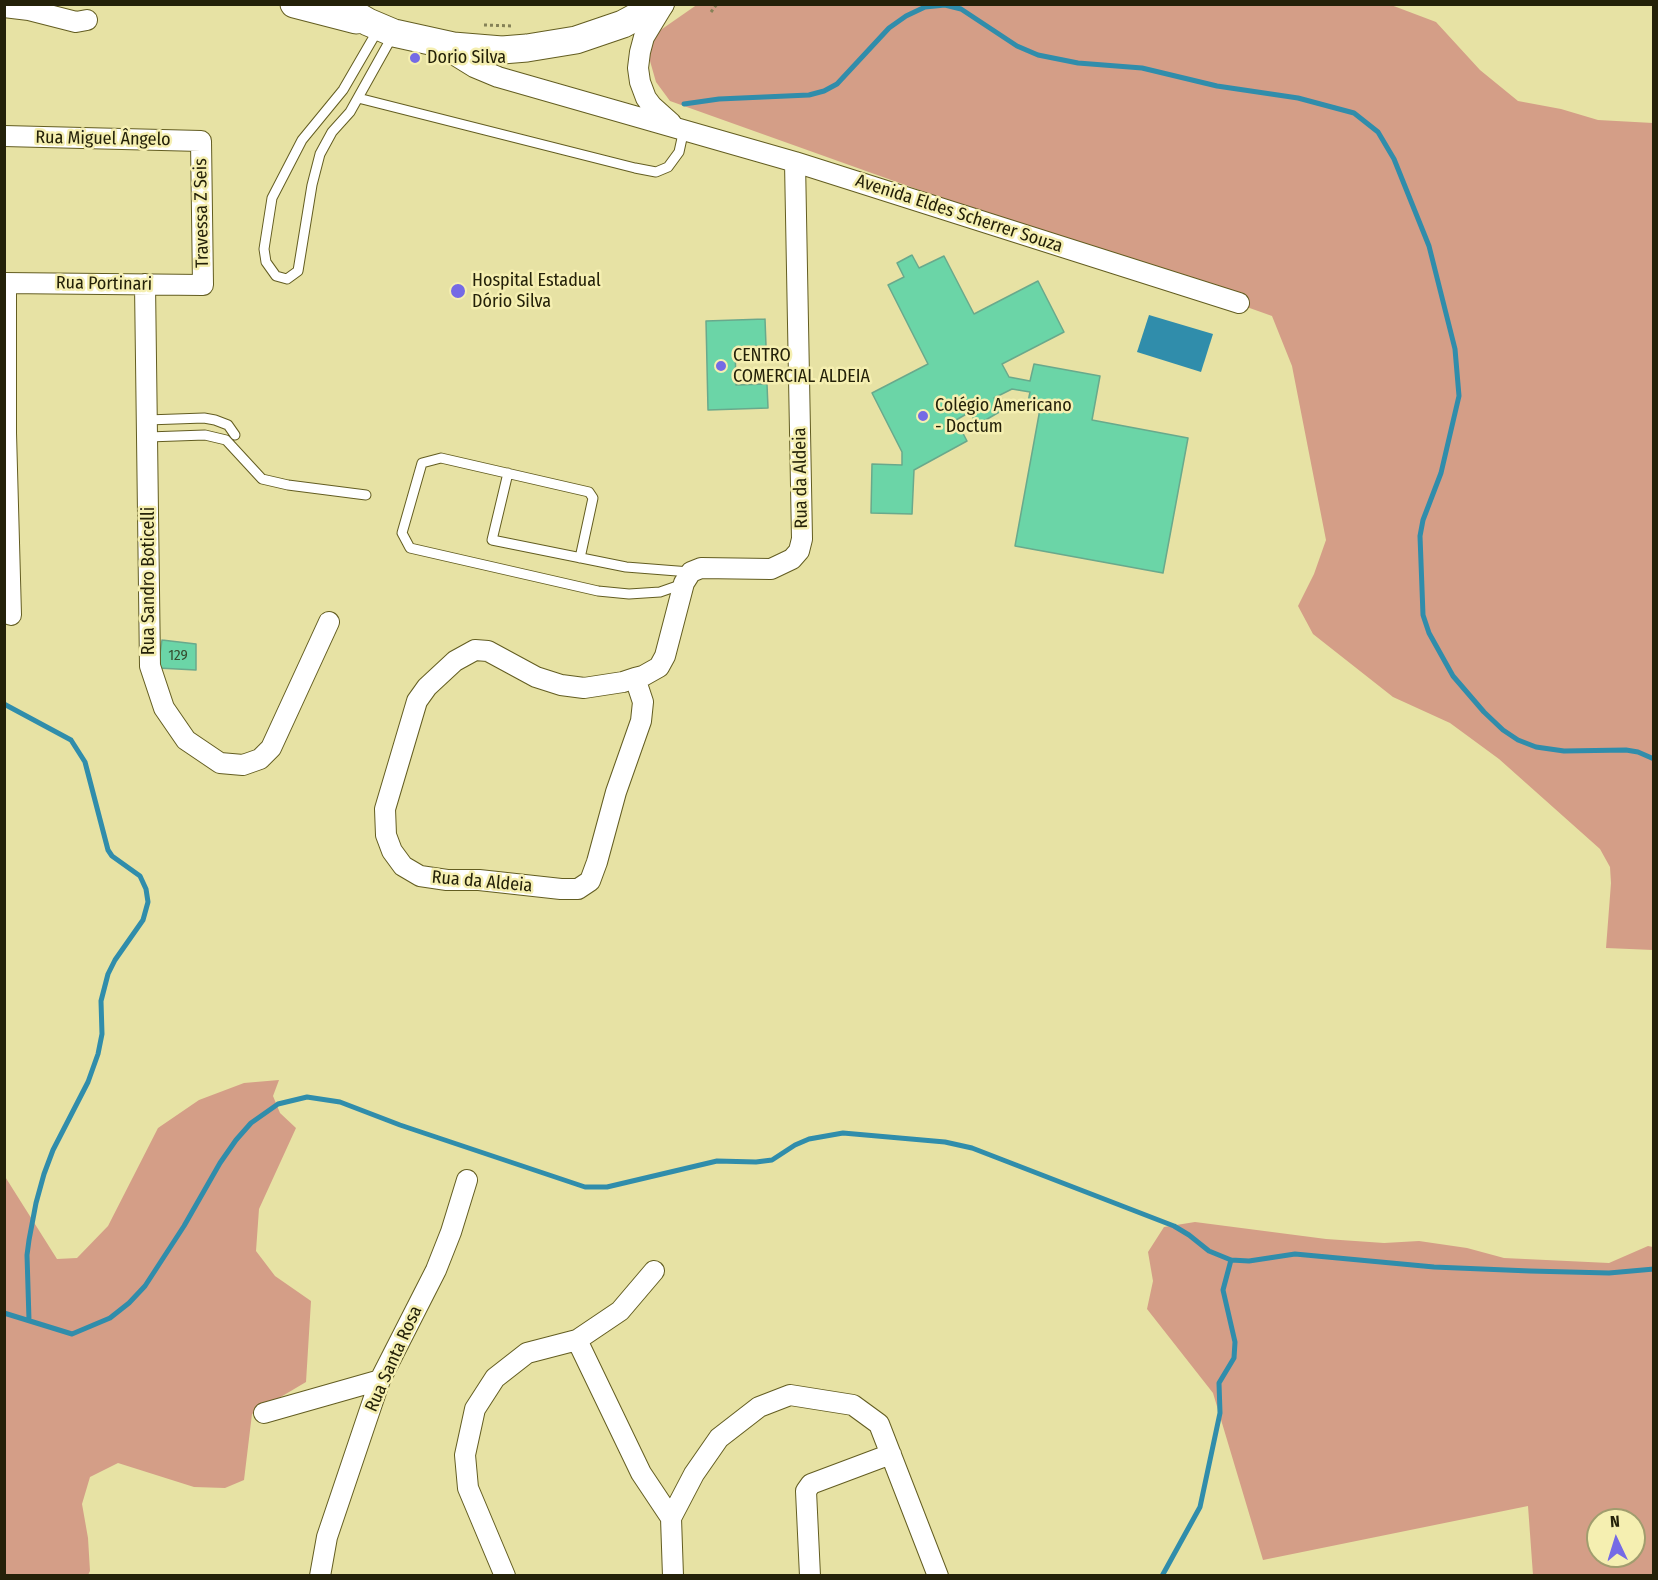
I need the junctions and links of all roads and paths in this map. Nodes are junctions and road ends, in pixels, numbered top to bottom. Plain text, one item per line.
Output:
1 (294, 4) edge
2 (337, 4) edge
3 (662, 4) edge
4 (717, 4) edge
5 (4, 7) edge
6 (28, 8) edge
7 (711, 12) dead end
8 (87, 21) dead end
9 (481, 25) dead end
10 (525, 26) dead end
11 (381, 27) junction
12 (429, 41) junction
13 (358, 98) junction
14 (681, 128) junction
15 (4, 136) edge
16 (201, 141) joint
17 (795, 162) junction
18 (5, 283) edge
19 (145, 284) junction
20 (203, 285) joint
21 (1239, 303) dead end
22 (147, 429) junction
23 (5, 433) edge
24 (235, 435) dead end
25 (508, 473) junction
26 (366, 495) dead end
27 (579, 558) junction
28 (687, 578) junction
29 (11, 615) dead end
30 (329, 622) dead end
31 (634, 678) junction
32 (467, 1180) dead end
33 (654, 1271) dead end
34 (577, 1340) junction
35 (380, 1380) junction
36 (264, 1413) dead end
37 (891, 1454) junction
38 (671, 1518) junction
39 (493, 1566) edge
40 (320, 1575) edge
41 (505, 1575) edge
42 (673, 1575) edge
43 (810, 1575) edge
44 (938, 1575) edge

1 - 11 main road
2 - 11 main road
3 - 12 main road
3 - 14 street, Avenida Eldes Scherrer Souza
4 - 7 path
5 - 6 street
6 - 8 street
9 - 10 path
11 - 12 main road
11 - 13 lane
11 - 13 lane
12 - 14 street, Avenida Eldes Scherrer Souza
13 - 14 lane
14 - 17 street, Avenida Eldes Scherrer Souza
15 - 16 street, Rua Miguel Ângelo
16 - 20 street, Travessa Z Seis
17 - 21 street, Avenida Eldes Scherrer Souza
17 - 28 street, Rua da Aldeia
18 - 19 street, Rua Portinari
18 - 23 street
19 - 20 street, Rua Portinari
19 - 22 street, Rua Sandro Boticelli
22 - 24 lane
22 - 26 lane
22 - 30 street, Rua Sandro Boticelli
23 - 29 street
25 - 27 lane
25 - 27 lane
25 - 28 lane
27 - 28 lane
28 - 31 street, Rua da Aldeia
31 - 31 street, Rua da Aldeia
32 - 35 street, Rua Santa Rosa
33 - 34 street
34 - 38 street
34 - 39 street
35 - 36 street
35 - 40 street, Rua Santa Rosa
37 - 38 street
37 - 43 street
37 - 44 street
38 - 42 street
39 - 41 street

